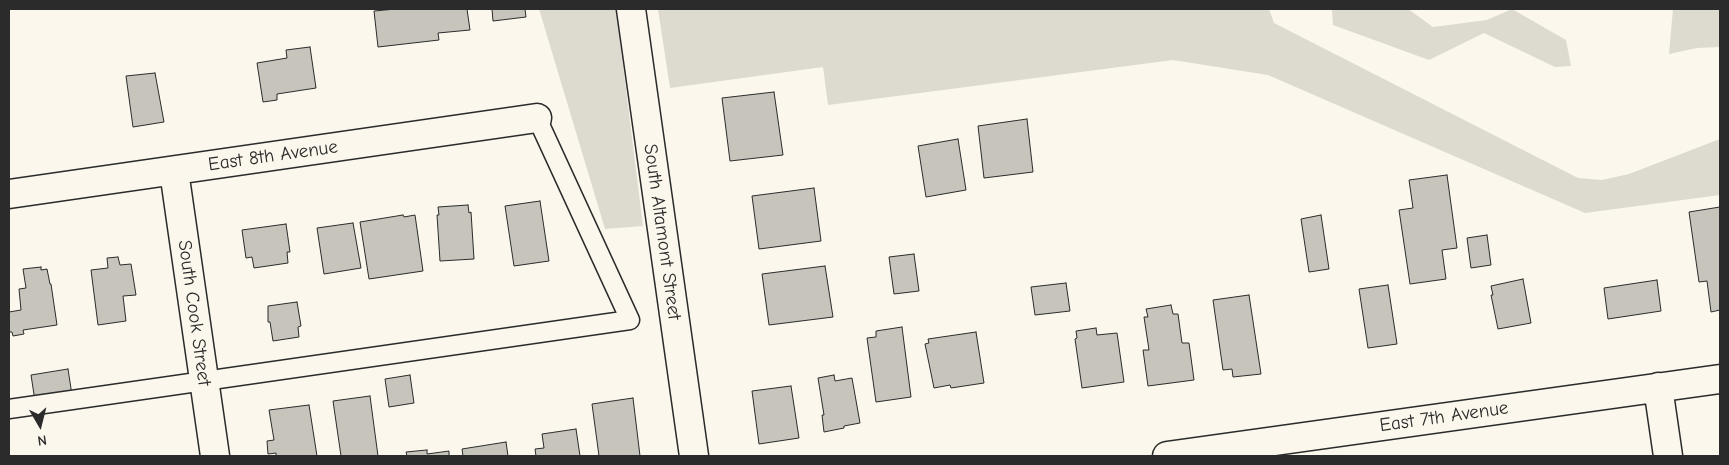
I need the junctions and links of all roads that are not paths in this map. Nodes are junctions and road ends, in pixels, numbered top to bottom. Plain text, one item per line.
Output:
1 (630, 9) edge
2 (537, 118) joint
3 (174, 171) junction
4 (9, 194) edge
5 (1720, 379) edge
6 (204, 381) junction
7 (1658, 387) junction
8 (9, 409) edge
9 (215, 456) edge
10 (694, 456) edge
11 (1176, 456) edge
12 (1668, 456) edge

1 - 10 street, South Altamont Street
2 - 3 street, East 8th Avenue
2 - 6 lane
3 - 4 street, East 8th Avenue
3 - 6 street, South Cook Street
5 - 7 street, East 7th Avenue
6 - 8 lane
6 - 9 street, South Cook Street
7 - 11 street, East 7th Avenue
7 - 12 street

